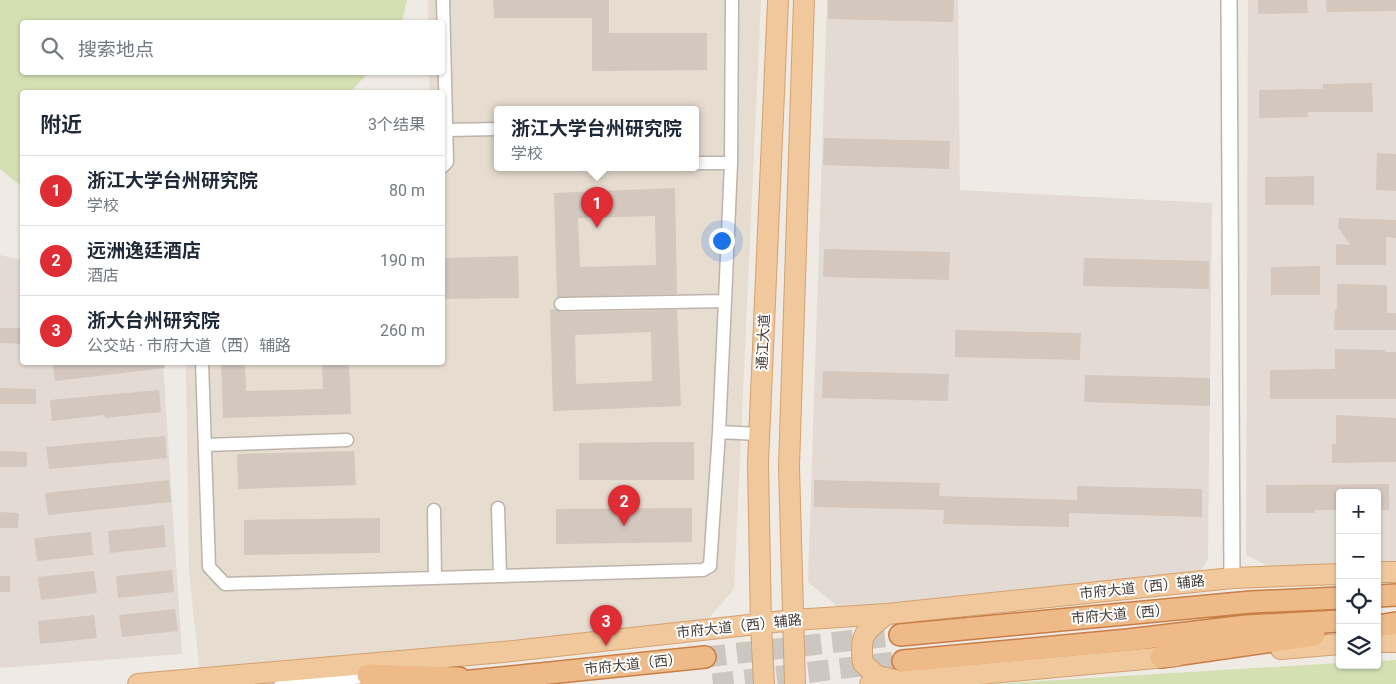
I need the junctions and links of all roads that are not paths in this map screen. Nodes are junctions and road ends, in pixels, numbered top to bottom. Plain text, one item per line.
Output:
1 (443, 0) edge
2 (732, 0) edge
3 (778, 0) edge
4 (804, 0) edge
5 (1229, 0) edge
6 (443, 20) edge
7 (445, 75) edge
8 (494, 129) edge
9 (446, 130) junction
10 (699, 163) edge
11 (731, 163) junction
12 (445, 164) edge
13 (725, 300) junction
14 (561, 304) dead end
15 (202, 365) edge
16 (719, 432) junction
17 (759, 434) junction
18 (346, 440) dead end
19 (205, 445) junction
20 (498, 508) dead end
21 (434, 510) dead end
22 (1381, 572) edge
23 (1396, 572) edge
24 (1336, 574) edge
25 (500, 576) junction
26 (435, 578) junction
27 (1232, 578) junction
28 (1396, 595) edge
29 (1381, 596) edge
30 (1336, 598) edge
31 (887, 614) junction
32 (1396, 618) edge
33 (1381, 619) edge
34 (793, 620) junction
35 (1336, 621) edge
36 (1396, 623) edge
37 (761, 624) junction
38 (1381, 625) edge
39 (1336, 632) edge
40 (900, 635) tunnel mouth
41 (1381, 642) edge
42 (1396, 642) edge
43 (1336, 644) edge
44 (436, 657) junction
45 (705, 657) tunnel mouth
46 (1160, 657) junction
47 (900, 671) junction
48 (368, 675) junction
49 (494, 679) junction
50 (138, 684) edge
51 (282, 684) edge
52 (442, 684) edge
53 (764, 684) edge
54 (795, 684) edge
55 (870, 684) edge

1 - 6 street
2 - 11 street
3 - 17 main road, 通江大道
4 - 34 main road
5 - 27 street
7 - 9 street
8 - 9 street
9 - 12 street
10 - 11 street
11 - 13 street
13 - 14 street
13 - 16 street
15 - 19 street
16 - 17 street
16 - 25 street
17 - 37 main road, 通江大道
18 - 19 street
19 - 26 street
20 - 25 street
21 - 26 street
22 - 23 main road
24 - 27 main road, 市府大道（西）辅路
25 - 26 street
27 - 31 main road, 市府大道（西）辅路
28 - 29 highway
30 - 40 highway, 市府大道（西）
31 - 34 main road, 市府大道（西）辅路
31 - 47 main road
32 - 33 highway
34 - 37 main road, 市府大道（西）辅路
34 - 54 main road
35 - 47 highway, 市府大道（西）
36 - 38 highway
37 - 44 main road, 市府大道（西）辅路
37 - 53 main road, 通江大道
39 - 46 highway
41 - 42 main road
43 - 46 main road
44 - 48 main road
44 - 50 main road, 市府大道（西）辅路
45 - 49 highway, 市府大道（西）
46 - 47 main road
47 - 55 main road
48 - 49 highway
48 - 51 street
49 - 52 highway, 市府大道（西）

